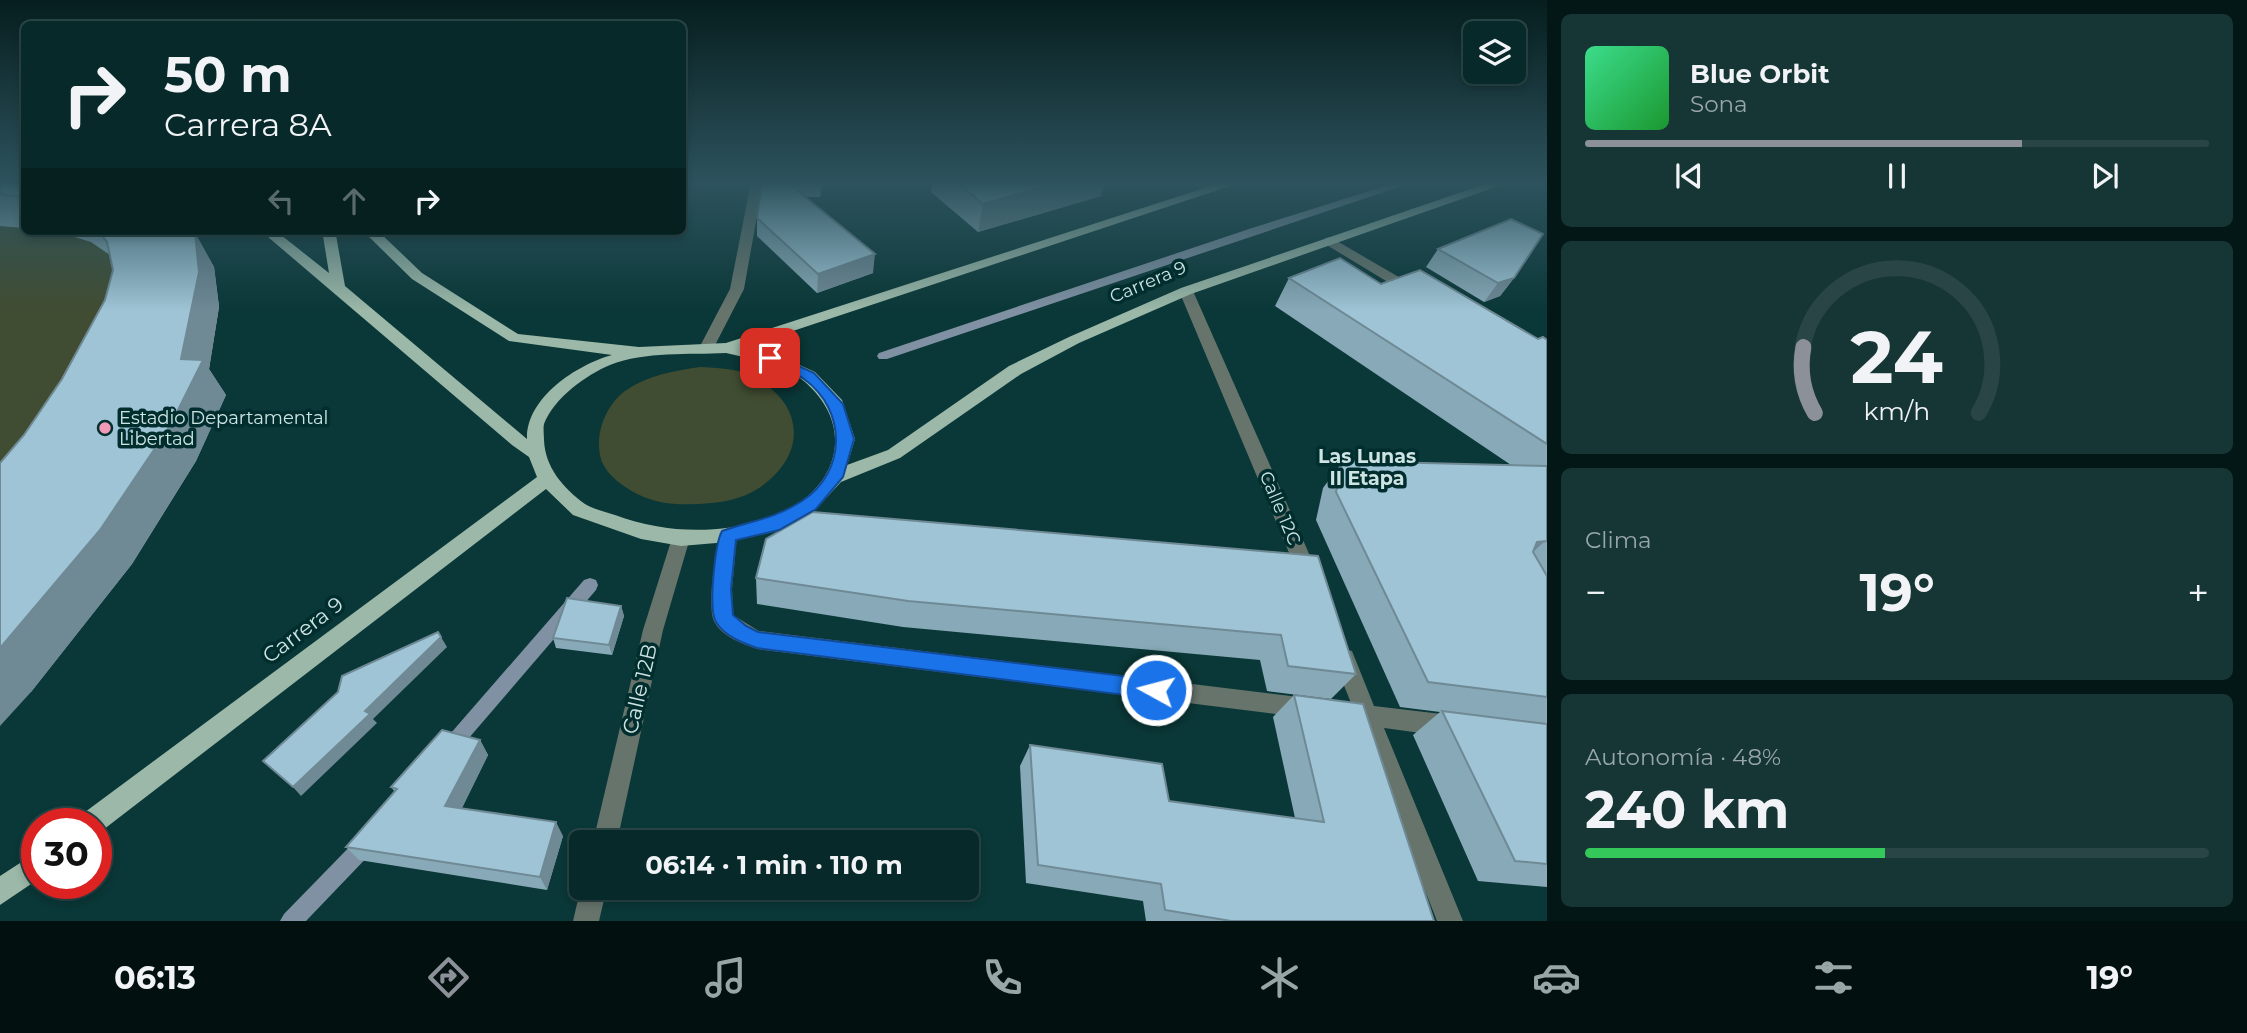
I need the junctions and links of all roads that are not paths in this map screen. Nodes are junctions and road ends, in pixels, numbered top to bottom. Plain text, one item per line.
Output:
1 (749, 225) edge
2 (1087, 225) edge
3 (1379, 225) edge
4 (273, 235) edge
5 (329, 235) edge
6 (374, 235) edge
7 (1330, 242) junction
8 (338, 287) junction
9 (1186, 291) junction
10 (1422, 297) edge
11 (707, 348) junction
12 (726, 348) junction
13 (639, 352) junction
14 (536, 453) junction
15 (835, 477) junction
16 (547, 479) junction
17 (728, 535) junction
18 (681, 538) junction
19 (1315, 591) edge
20 (1337, 641) edge
21 (1369, 716) junction
22 (1465, 728) edge
23 (111, 808) edge
24 (608, 830) edge
25 (21, 876) edge
26 (0, 892) edge
27 (591, 900) edge
28 (586, 921) edge
29 (1450, 921) edge

1 - 11 street
2 - 12 main road
3 - 7 main road, Carrera 9
4 - 8 main road
5 - 8 main road
6 - 13 main road
7 - 9 main road, Carrera 9
7 - 10 street
8 - 14 main road
9 - 15 main road, Carrera 9
9 - 19 street, Calle 12C
11 - 12 main road
11 - 13 main road
12 - 15 main road
13 - 14 main road
14 - 16 main road
15 - 17 main road
16 - 18 main road
16 - 23 main road, Carrera 9
17 - 18 main road
17 - 21 street
18 - 24 street, Calle 12B
20 - 21 street
21 - 22 street
21 - 29 street
25 - 26 main road
27 - 28 street

